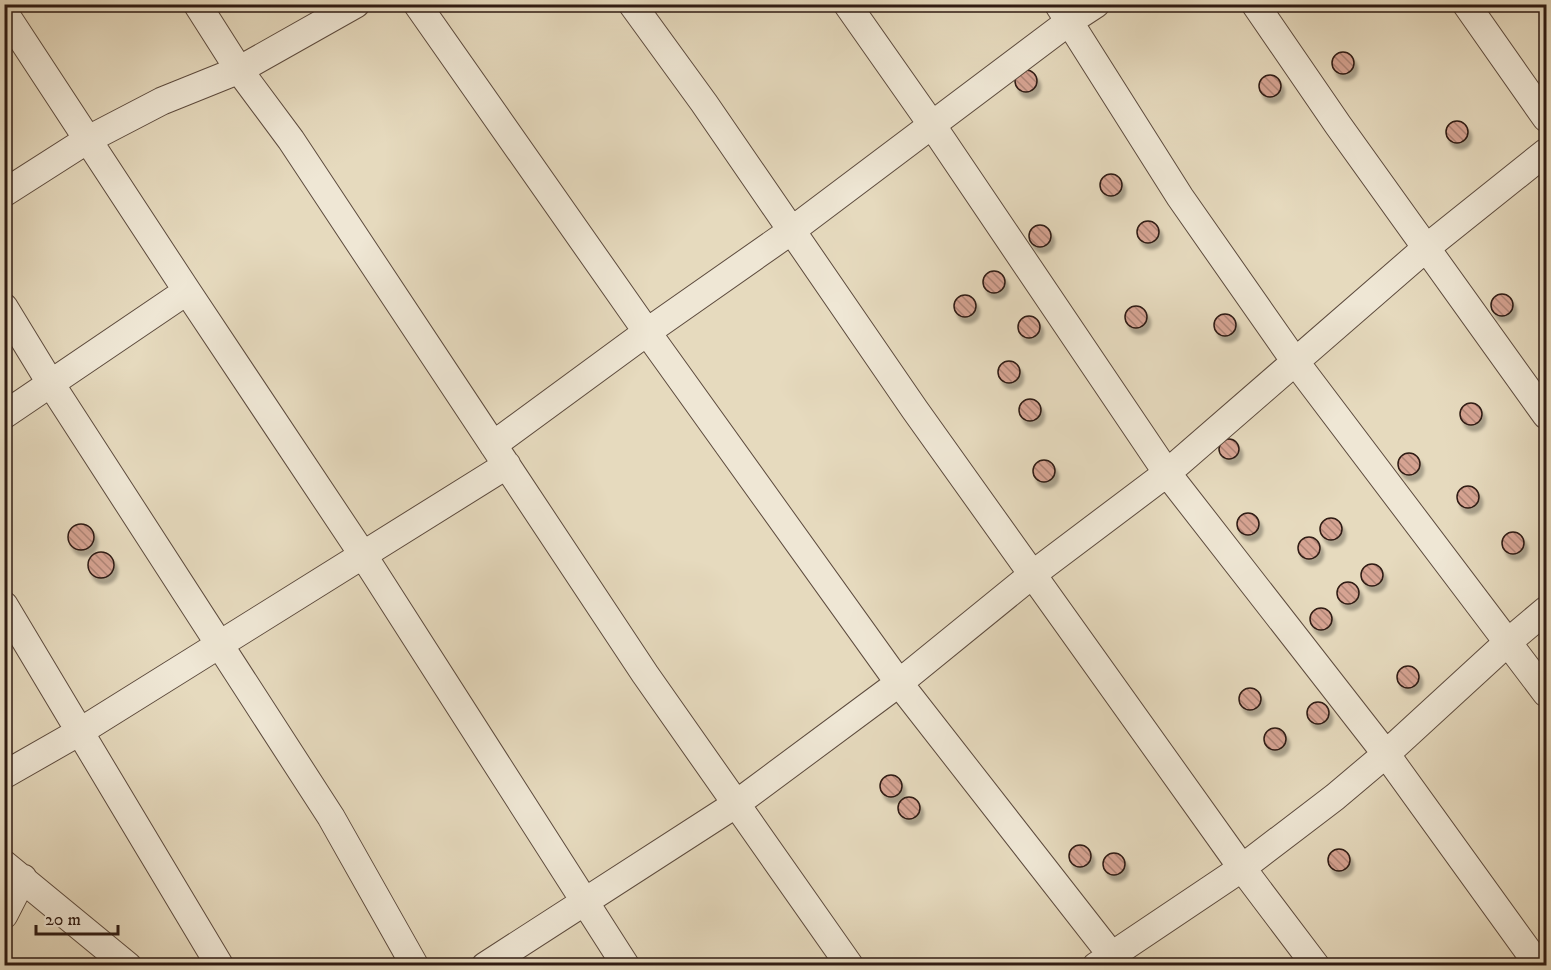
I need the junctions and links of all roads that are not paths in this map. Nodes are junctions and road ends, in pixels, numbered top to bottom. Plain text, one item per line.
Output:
1 (197, 4) edge
2 (356, 4) edge
3 (417, 4) edge
4 (632, 4) edge
5 (847, 4) edge
6 (1096, 4) edge
7 (1255, 4) edge
8 (1466, 4) edge
9 (4, 12) edge
10 (1064, 13) edge
11 (239, 70) junction
12 (1546, 118) edge
13 (932, 125) junction
14 (87, 140) junction
15 (1546, 152) edge
16 (4, 193) edge
17 (791, 231) junction
18 (1426, 248) junction
19 (187, 291) junction
20 (4, 307) edge
21 (647, 332) junction
22 (1294, 360) junction
23 (51, 384) junction
24 (4, 415) edge
25 (1546, 415) edge
26 (500, 455) junction
27 (1167, 473) junction
28 (363, 555) junction
29 (1033, 574) junction
30 (4, 605) edge
31 (1546, 610) edge
32 (1508, 642) junction
33 (219, 644) junction
34 (899, 683) junction
35 (1546, 693) edge
36 (81, 731) junction
37 (1386, 754) junction
38 (4, 775) edge
39 (736, 804) junction
40 (1242, 868) junction
41 (14, 871) edge
42 (584, 900) junction
43 (4, 915) edge
44 (1109, 962) edge
45 (128, 966) edge
46 (220, 966) edge
47 (415, 966) edge
48 (485, 966) edge
49 (626, 966) edge
50 (850, 966) edge
51 (1316, 966) edge
52 (1539, 966) edge

1 - 11 street
2 - 11 street
3 - 21 street
4 - 17 street
5 - 13 street
6 - 10 street
7 - 18 street
8 - 12 street
9 - 14 street
10 - 13 street
10 - 22 street
11 - 14 street
11 - 26 street
13 - 17 street
13 - 27 street
14 - 16 street
14 - 19 street
15 - 18 street
17 - 21 street
17 - 29 street
18 - 22 street
18 - 25 street
19 - 23 street
19 - 28 street
20 - 23 street
21 - 26 street
21 - 34 street
22 - 27 street
22 - 32 street
23 - 24 street
23 - 33 street
26 - 28 street
26 - 39 street
27 - 29 street
27 - 37 street
28 - 33 street
28 - 42 street
29 - 34 street
29 - 40 street
30 - 36 street
31 - 32 street
32 - 35 street
32 - 37 street
33 - 36 street
33 - 47 street
34 - 39 street
34 - 44 street
36 - 38 street
36 - 46 street
37 - 40 street
37 - 52 street
39 - 42 street
39 - 50 street
40 - 44 street
40 - 51 street
41 - 43 street
41 - 45 street
42 - 48 street
42 - 49 street

